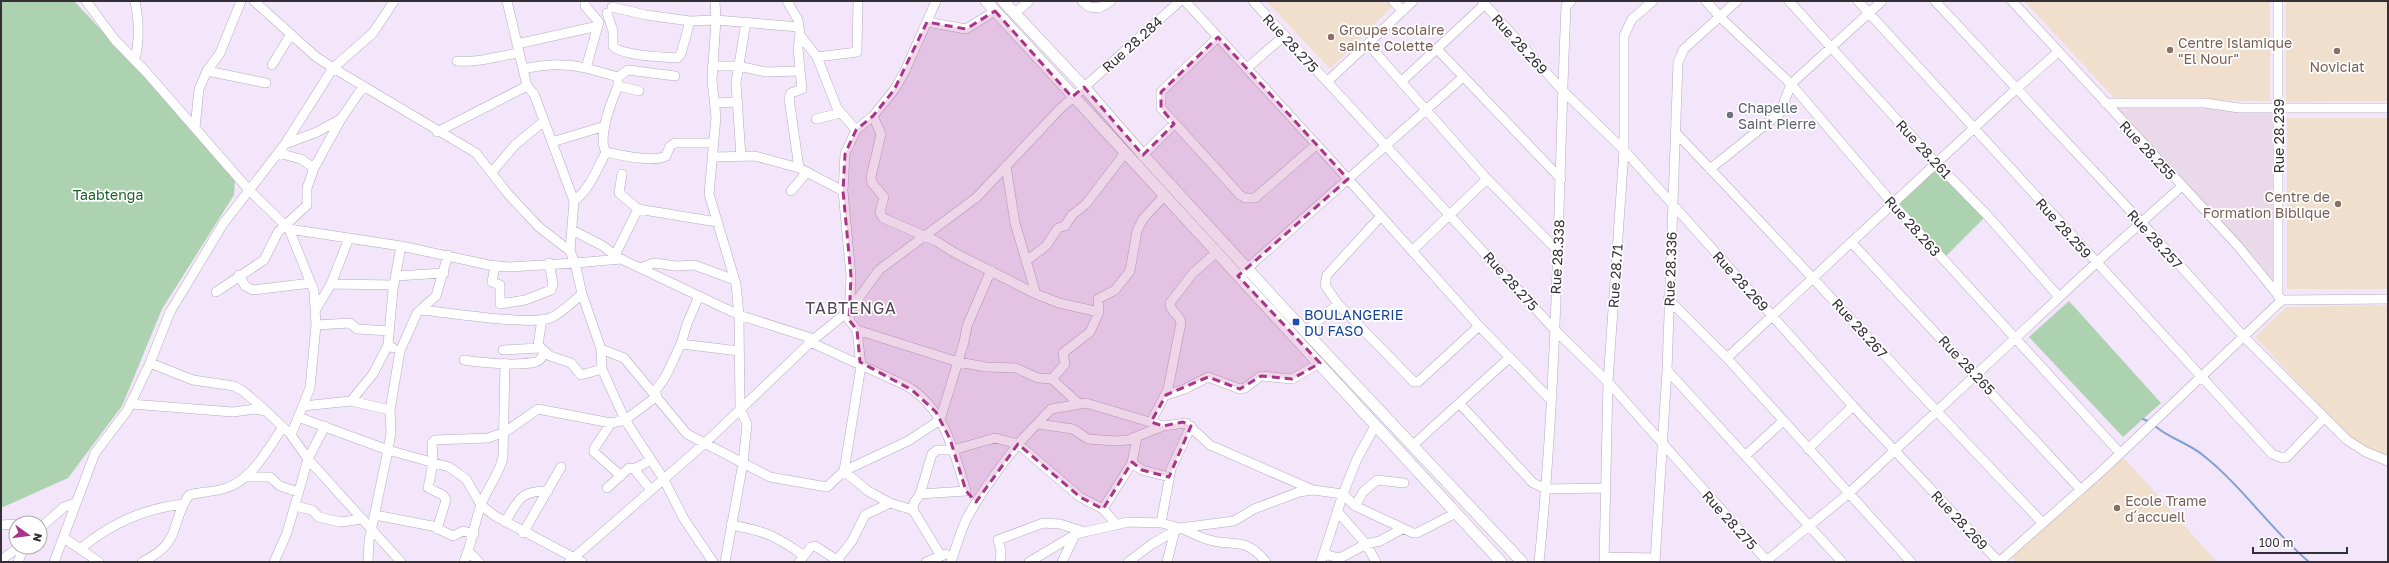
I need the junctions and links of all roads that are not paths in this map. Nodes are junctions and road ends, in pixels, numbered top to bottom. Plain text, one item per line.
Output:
1 (86, 1) edge
2 (135, 1) edge
3 (241, 1) edge
4 (254, 1) edge
5 (394, 1) edge
6 (507, 1) edge
7 (585, 1) edge
8 (715, 1) edge
9 (787, 1) edge
10 (858, 1) edge
11 (936, 1) edge
12 (986, 1) edge
13 (1003, 1) edge
14 (1028, 1) edge
15 (1082, 1) edge
16 (1111, 1) edge
17 (1180, 1) edge
18 (1185, 1) edge
19 (1253, 1) edge
20 (1393, 1) edge
21 (1413, 1) edge
22 (1653, 1) edge
23 (1706, 1) edge
24 (1737, 1) edge
25 (1789, 1) edge
26 (1858, 1) edge
27 (1882, 1) edge
28 (1935, 1) edge
29 (2012, 1) edge
30 (2278, 1) edge
31 (1483, 3) edge
32 (1566, 3) edge
33 (612, 7) edge
34 (995, 11) junction
35 (1403, 11) junction
36 (1869, 13) junction
37 (1014, 14) junction
38 (1720, 17) junction
39 (716, 20) junction
40 (690, 21) junction
41 (746, 22) junction
42 (927, 22) junction
43 (598, 24) junction
44 (800, 31) junction
45 (291, 34) junction
46 (1284, 36) junction
47 (1218, 37) junction
48 (1368, 44) junction
49 (1830, 46) junction
50 (518, 48) junction
51 (1437, 49) junction
52 (2057, 52) junction
53 (817, 57) junction
54 (135, 59) junction
55 (457, 61) dead end
56 (272, 65) dead end
57 (712, 66) junction
58 (738, 66) junction
59 (333, 68) junction
60 (523, 68) junction
61 (586, 68) junction
62 (1247, 68) junction
63 (206, 71) junction
64 (800, 71) junction
65 (675, 76) dead end
66 (1462, 78) junction
67 (1402, 80) junction
68 (618, 81) junction
69 (1328, 81) junction
70 (266, 83) dead end
71 (1791, 84) junction
72 (527, 86) junction
73 (1084, 87) junction
74 (363, 88) junction
75 (2016, 89) junction
76 (1562, 90) junction
77 (639, 91) dead end
78 (1072, 97) junction
79 (738, 102) junction
80 (2105, 103) junction
81 (715, 104) junction
82 (2388, 108) edge
83 (2278, 109) junction
84 (1426, 110) junction
85 (841, 113) junction
86 (874, 116) junction
87 (341, 119) junction
88 (816, 119) dead end
89 (544, 121) junction
90 (1174, 124) junction
91 (605, 126) junction
92 (1974, 127) junction
93 (196, 128) junction
94 (856, 130) junction
95 (437, 132) junction
96 (1677, 134) junction
97 (552, 142) junction
98 (714, 143) junction
99 (285, 144) junction
100 (1385, 144) junction
101 (1316, 145) junction
102 (1624, 150) junction
103 (606, 152) junction
104 (278, 153) junction
105 (1125, 153) junction
106 (1143, 154) junction
107 (714, 157) junction
108 (741, 157) junction
109 (1936, 163) junction
110 (1006, 166) junction
111 (314, 168) junction
112 (1710, 168) junction
113 (803, 170) junction
114 (492, 172) junction
115 (622, 174) dead end
116 (1348, 179) junction
117 (1487, 179) junction
118 (1561, 179) junction
119 (2182, 186) junction
120 (249, 190) junction
121 (791, 191) dead end
122 (843, 191) junction
123 (1164, 195) junction
124 (574, 201) junction
125 (1893, 204) junction
126 (1672, 205) junction
127 (638, 209) junction
128 (1452, 215) junction
129 (1381, 216) junction
130 (717, 222) junction
131 (2141, 222) junction
132 (287, 227) junction
133 (572, 230) junction
134 (924, 237) junction
135 (349, 238) junction
136 (1852, 243) junction
137 (401, 246) junction
138 (570, 250) junction
139 (1557, 250) junction
140 (1412, 251) junction
141 (1217, 252) junction
142 (448, 256) junction
143 (618, 257) junction
144 (1026, 262) junction
145 (550, 263) junction
146 (575, 263) junction
147 (2096, 263) junction
148 (495, 266) junction
149 (640, 268) junction
150 (1248, 268) junction
151 (991, 270) junction
152 (444, 273) junction
153 (239, 275) junction
154 (1238, 276) junction
155 (1814, 277) junction
156 (735, 280) junction
157 (395, 281) junction
158 (311, 283) junction
159 (331, 284) junction
160 (216, 292) dead end
161 (582, 294) junction
162 (1036, 294) junction
163 (699, 296) junction
164 (2059, 297) junction
165 (2280, 298) junction
166 (1668, 299) junction
167 (2388, 299) edge
168 (1338, 304) junction
169 (316, 309) junction
170 (420, 310) junction
171 (850, 310) junction
172 (1099, 312) junction
173 (739, 315) junction
174 (1772, 316) junction
175 (542, 320) junction
176 (316, 325) junction
177 (1479, 326) junction
178 (1554, 329) junction
179 (856, 330) junction
180 (389, 331) junction
181 (1306, 332) junction
182 (2016, 337) junction
183 (2244, 337) junction
184 (812, 340) junction
185 (681, 344) junction
186 (388, 345) junction
187 (601, 348) junction
188 (503, 350) dead end
189 (400, 351) junction
190 (542, 351) junction
191 (739, 351) junction
192 (1509, 358) junction
193 (1727, 358) junction
194 (464, 360) dead end
195 (958, 362) junction
196 (150, 363) junction
197 (505, 363) junction
198 (1320, 363) junction
199 (861, 366) junction
200 (602, 368) junction
201 (1666, 370) junction
202 (1976, 375) junction
203 (2201, 378) junction
204 (1052, 379) junction
205 (1608, 382) junction
206 (656, 394) junction
207 (1166, 395) junction
208 (1551, 400) junction
209 (351, 401) junction
210 (1078, 403) junction
211 (131, 404) junction
212 (1460, 404) junction
213 (302, 406) junction
214 (1853, 406) junction
215 (740, 409) junction
216 (390, 410) junction
217 (266, 411) junction
218 (1936, 413) junction
219 (298, 417) junction
220 (2324, 418) junction
221 (625, 420) junction
222 (940, 420) junction
223 (1151, 422) junction
224 (1782, 422) junction
225 (612, 423) junction
226 (1038, 424) junction
227 (325, 426) junction
228 (1163, 426) junction
229 (1191, 426) junction
230 (1375, 426) junction
231 (283, 427) junction
232 (505, 432) junction
233 (291, 435) junction
234 (1137, 437) junction
235 (704, 444) junction
236 (1018, 444) junction
237 (1663, 445) junction
238 (1412, 446) junction
239 (1808, 449) junction
240 (388, 450) junction
241 (953, 450) junction
242 (1896, 450) junction
243 (2120, 452) junction
244 (1745, 456) junction
245 (308, 459) junction
246 (651, 460) junction
247 (2388, 461) edge
248 (433, 463) junction
249 (743, 463) junction
250 (1132, 463) junction
251 (561, 467) dead end
252 (634, 469) junction
253 (844, 471) junction
254 (621, 476) junction
255 (245, 477) junction
256 (1169, 477) junction
257 (663, 478) junction
258 (1404, 483) dead end
259 (607, 488) dead end
260 (1605, 488) junction
261 (650, 489) junction
262 (1546, 489) junction
263 (1313, 490) junction
264 (2081, 490) junction
265 (548, 491) junction
266 (298, 492) junction
267 (966, 492) junction
268 (920, 494) junction
269 (1342, 494) junction
270 (1848, 494) junction
271 (976, 502) junction
272 (76, 503) junction
273 (184, 504) junction
274 (890, 504) junction
275 (481, 505) junction
276 (295, 506) junction
277 (1355, 506) junction
278 (1103, 509) junction
279 (913, 510) junction
280 (1337, 511) junction
281 (1456, 513) junction
282 (375, 515) junction
283 (363, 519) junction
284 (48, 521) edge
285 (505, 522) junction
286 (2042, 522) junction
287 (1161, 523) junction
288 (731, 525) junction
289 (1117, 525) junction
290 (1809, 526) junction
291 (437, 529) junction
292 (1177, 529) junction
293 (1402, 529) junction
294 (372, 530) junction
295 (1086, 532) junction
296 (523, 533) junction
297 (474, 534) junction
298 (1076, 534) junction
299 (64, 538) junction
300 (1366, 544) junction
301 (80, 550) junction
302 (468, 551) junction
303 (955, 551) junction
304 (941, 556) junction
305 (1323, 558) edge
306 (571, 559) edge
307 (801, 559) edge
308 (1604, 560) edge
309 (1655, 560) edge
310 (839, 561) edge
311 (54, 562) edge
312 (99, 562) edge
313 (142, 562) edge
314 (274, 562) edge
315 (368, 562) edge
316 (401, 562) edge
317 (464, 562) edge
318 (479, 562) edge
319 (582, 562) edge
320 (713, 562) edge
321 (725, 562) edge
322 (926, 562) edge
323 (951, 562) edge
324 (1000, 562) edge
325 (1030, 562) edge
326 (1062, 562) edge
327 (1128, 562) edge
328 (1167, 562) edge
329 (1266, 562) edge
330 (1376, 562) edge
331 (1501, 562) edge
332 (1522, 562) edge
333 (1539, 562) edge
334 (1767, 562) edge
335 (1842, 562) edge
336 (1911, 562) edge
337 (1999, 562) edge

1 - 54 street
2 - 54 street
3 - 63 street
4 - 45 street
5 - 59 street
6 - 50 street
7 - 43 street
8 - 39 street
9 - 44 street
10 - 53 street
11 - 42 street
12 - 34 main road
13 - 37 main road
14 - 37 street
15 - 16 street
17 - 73 street, Rue 28.284
18 - 47 street
19 - 46 street, Rue 28.275
20 - 35 street
21 - 35 street
22 - 102 street, Rue 28.71
23 - 38 street, Rue 28.263
24 - 38 street, Rue 28.336
25 - 49 street, Rue 28.261
26 - 36 street, Rue 28.259
27 - 36 street
28 - 75 street, Rue 28.257
29 - 52 street, Rue 28.255
30 - 83 street, Rue 28.239
31 - 51 street
31 - 76 street, Rue 28.269
32 - 76 street, Rue 28.338
33 - 40 street
33 - 40 street
33 - 43 street
34 - 42 street
34 - 78 main road
35 - 48 street
36 - 49 street
36 - 92 street, Rue 28.259
37 - 73 main road
38 - 71 street, Rue 28.263
38 - 96 street, Rue 28.336
39 - 40 street
39 - 41 street
39 - 57 street
41 - 44 street
41 - 58 street
42 - 86 street
43 - 50 street
43 - 61 street
44 - 53 street
44 - 64 street
45 - 56 street
45 - 59 street
46 - 62 street
46 - 69 street, Rue 28.275
47 - 62 street
47 - 90 street
48 - 67 street
48 - 69 street
49 - 71 street
49 - 109 street, Rue 28.261
50 - 55 street
50 - 60 street
51 - 66 street
51 - 67 street
52 - 75 street
52 - 80 street, Rue 28.255
53 - 85 street
54 - 93 street
57 - 58 street
57 - 81 street
58 - 64 street
58 - 79 street
59 - 74 street
59 - 99 street
60 - 61 street
60 - 72 street
61 - 68 street
62 - 101 street
63 - 70 street
63 - 93 street
64 - 113 street
65 - 68 street
66 - 84 street
66 - 118 street
67 - 84 street
68 - 77 street
68 - 91 street
69 - 100 street, Rue 28.275
71 - 112 street
71 - 125 street, Rue 28.263
72 - 89 street
72 - 95 street
73 - 78 street, Rue 28.284
73 - 106 main road
74 - 87 street
74 - 95 street
75 - 92 street
75 - 131 street, Rue 28.257
76 - 102 street, Rue 28.269
76 - 118 street, Rue 28.338
78 - 105 main road
78 - 110 street, Rue 28.284
79 - 81 street
79 - 108 street
80 - 83 street
80 - 119 street, Rue 28.255
81 - 98 street
82 - 83 street
83 - 165 street, Rue 28.239
84 - 100 street
84 - 117 street
85 - 88 street
85 - 94 street
86 - 94 street
86 - 134 street
87 - 99 street
87 - 111 street
89 - 97 street
89 - 114 street
90 - 101 street
90 - 106 street
91 - 97 street
91 - 103 street
92 - 109 street
92 - 147 street, Rue 28.259
93 - 120 street
94 - 122 street
95 - 114 street
96 - 112 street, Rue 28.267
96 - 126 street, Rue 28.336
97 - 124 street
98 - 103 street
98 - 107 street
99 - 104 street
100 - 116 street
100 - 128 street, Rue 28.275
101 - 116 street
102 - 126 street, Rue 28.269
102 - 205 street, Rue 28.71
103 - 124 street
104 - 111 street
104 - 120 street
105 - 123 main road
105 - 144 street
106 - 150 main road
107 - 108 street
107 - 130 street
108 - 113 street
109 - 125 street
109 - 164 street, Rue 28.261
110 - 134 street, Rue 28.284
110 - 144 street
111 - 132 street
112 - 155 street, Rue 28.267
113 - 121 street
113 - 122 street
114 - 138 street
115 - 127 street
116 - 129 street
116 - 150 street
117 - 128 street
117 - 139 street
118 - 139 street, Rue 28.338
119 - 131 street
119 - 165 street, Rue 28.255
120 - 132 street
120 - 196 street
122 - 171 street
123 - 141 main road
123 - 172 street
124 - 133 street
125 - 136 street
125 - 182 street, Rue 28.263
126 - 166 street, Rue 28.336
126 - 174 street, Rue 28.269
127 - 130 street
127 - 143 street
128 - 140 street
128 - 178 street, Rue 28.275
129 - 140 street
129 - 168 street
130 - 156 street
131 - 147 street
131 - 183 street, Rue 28.257
132 - 135 street
132 - 153 street
132 - 158 street
133 - 138 street
133 - 143 street
134 - 151 street
134 - 171 street, Rue 28.284
135 - 137 street
135 - 159 street
136 - 155 street
136 - 202 street, Rue 28.265
137 - 142 street
137 - 157 street
138 - 146 street
139 - 178 street, Rue 28.338
140 - 177 street
141 - 154 main road
141 - 207 street
142 - 148 street
142 - 152 street
143 - 146 street
143 - 149 street
144 - 162 street
145 - 146 street
145 - 148 street
145 - 148 street
146 - 161 street
147 - 164 street
147 - 203 street, Rue 28.259
149 - 156 street
149 - 163 street
150 - 154 street
150 - 181 main road
151 - 162 street
151 - 195 street
152 - 157 street
152 - 170 street
153 - 158 street
153 - 160 street
154 - 198 main road
155 - 174 street
155 - 218 street, Rue 28.267
156 - 173 street
157 - 159 street
157 - 180 street
158 - 169 street
159 - 169 street
161 - 175 street
161 - 187 street
162 - 172 street
163 - 173 street
163 - 185 street
164 - 182 street
165 - 167 street
165 - 183 street
166 - 193 street
166 - 201 street, Rue 28.336
168 - 177 street
168 - 181 street
169 - 176 street
170 - 175 street
170 - 189 street
171 - 179 street
171 - 184 street, Rue 28.284
172 - 204 street
173 - 184 street
173 - 191 street
174 - 193 street
174 - 214 street, Rue 28.269
175 - 190 street
176 - 180 street
176 - 213 street
177 - 192 street
178 - 205 street, Rue 28.275
178 - 208 street, Rue 28.338
179 - 195 street
179 - 199 street
180 - 186 street
181 - 238 main road
182 - 202 street
182 - 243 street, Rue 28.263
183 - 203 street
183 - 220 street, Rue 28.257
184 - 199 street
184 - 215 street, Rue 28.284
185 - 191 street
185 - 206 street
186 - 189 street
186 - 209 street
187 - 200 street
187 - 206 street
188 - 190 street
189 - 216 street
190 - 197 street
190 - 200 street
191 - 215 street
192 - 208 street
192 - 212 street
193 - 224 street
194 - 197 street
195 - 204 street
195 - 222 street
196 - 211 street
196 - 217 street
197 - 232 street
198 - 207 street
198 - 230 main road
199 - 222 street
199 - 253 street
200 - 221 street
201 - 237 street, Rue 28.336
201 - 244 street
202 - 218 street
202 - 264 street, Rue 28.265
203 - 220 street, Rue 28.259
203 - 243 street
204 - 210 street
205 - 237 street, Rue 28.275
205 - 260 street, Rue 28.71
206 - 221 street
206 - 235 street
207 - 223 street
208 - 262 street, Rue 28.338
209 - 213 street
209 - 216 street
210 - 223 street
210 - 226 street
211 - 217 street
211 - 272 street
212 - 238 street
212 - 262 street
213 - 219 street
214 - 239 street
214 - 242 street, Rue 28.269
215 - 235 street
215 - 249 street
216 - 240 street
217 - 231 street
218 - 242 street
218 - 286 street, Rue 28.267
219 - 227 street
219 - 233 street
220 - 247 street, Rue 28.257
221 - 225 street
221 - 246 street
222 - 241 street
222 - 253 street
223 - 228 street
224 - 239 street
224 - 244 street
225 - 232 street
225 - 254 street
226 - 234 street
226 - 236 street
227 - 240 street
227 - 245 street
228 - 229 street
228 - 234 street
229 - 256 street
229 - 263 street
230 - 269 street
230 - 281 main road
231 - 233 street
231 - 255 street
232 - 248 street
232 - 275 street
233 - 245 street
234 - 250 street
235 - 249 street
235 - 257 street
236 - 241 street
236 - 271 street
236 - 278 street
237 - 309 street, Rue 28.336
237 - 334 street, Rue 28.275
238 - 332 main road
239 - 270 street
240 - 248 street
240 - 282 street
241 - 267 street
241 - 268 street
242 - 270 street
242 - 337 street, Rue 28.269
243 - 264 street
244 - 290 street
245 - 266 street
245 - 283 street
246 - 252 street
246 - 257 street
248 - 275 street
248 - 291 street
249 - 253 street
249 - 288 street
250 - 256 street
250 - 278 street
251 - 265 street
252 - 254 street
252 - 261 street
253 - 274 street
254 - 259 street
255 - 266 street
255 - 273 street
256 - 287 street
257 - 261 street
257 - 320 street
258 - 277 street
260 - 262 street
260 - 308 street, Rue 28.71
261 - 306 street
262 - 333 street, Rue 28.338
263 - 269 street
263 - 292 street
264 - 286 street
265 - 285 street
265 - 296 street
266 - 276 street
267 - 268 street
267 - 271 street
268 - 279 street
269 - 277 street
269 - 280 street
270 - 290 street
270 - 336 street
271 - 303 street
272 - 284 street
272 - 299 street
273 - 301 street
273 - 313 street
274 - 279 street
274 - 310 street
275 - 285 street
275 - 297 street
276 - 283 street
276 - 314 street
277 - 293 street
278 - 289 street
279 - 304 street
280 - 300 street
280 - 305 street
281 - 293 street
281 - 331 main road
282 - 291 street
282 - 294 street
283 - 294 street
285 - 296 street
286 - 337 street
287 - 289 street
287 - 292 street
288 - 307 street
288 - 321 street
289 - 295 street
290 - 334 street
290 - 335 street
291 - 297 street
292 - 327 street
292 - 328 street
292 - 329 street
293 - 300 street
294 - 315 street
294 - 316 street
295 - 298 street
295 - 324 street
296 - 306 street
297 - 302 street
298 - 325 street
298 - 326 street
299 - 301 street
299 - 311 street
300 - 305 street
300 - 330 street
301 - 312 street
302 - 317 street
302 - 318 street
303 - 304 street
303 - 323 street
304 - 322 street
306 - 319 street
307 - 310 street
308 - 309 street

